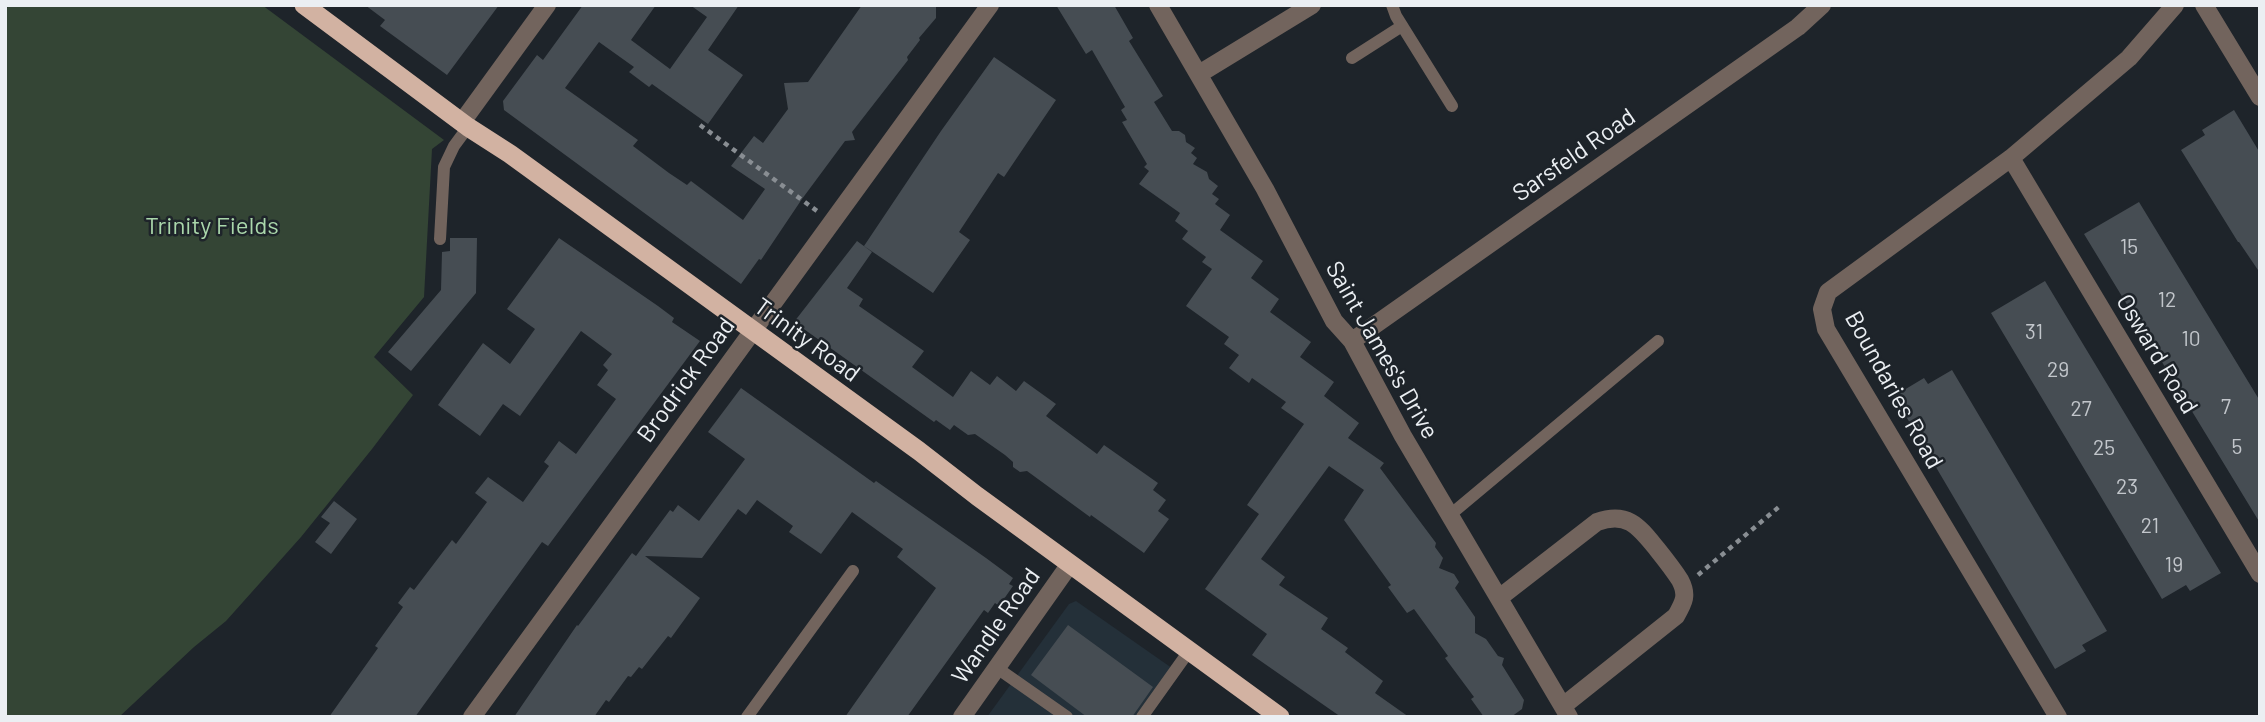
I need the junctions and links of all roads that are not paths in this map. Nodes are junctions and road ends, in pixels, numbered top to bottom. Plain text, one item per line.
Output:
1 (304, 5) edge
2 (547, 5) edge
3 (990, 5) edge
4 (1158, 5) edge
5 (1312, 5) edge
6 (1392, 5) edge
7 (1822, 5) edge
8 (2175, 5) edge
9 (2204, 5) edge
10 (1402, 26) junction
11 (1352, 58) dead end
12 (1199, 74) junction
13 (2260, 97) edge
14 (1452, 106) dead end
15 (465, 125) junction
16 (2011, 158) junction
17 (440, 239) dead end
18 (753, 330) junction
19 (1352, 341) junction
20 (1658, 341) dead end
21 (1450, 516) junction
22 (1070, 564) junction
23 (853, 571) dead end
24 (2260, 574) edge
25 (1499, 598) junction
26 (1189, 651) junction
27 (998, 668) junction
28 (1566, 712) edge
29 (472, 717) edge
30 (747, 717) edge
31 (962, 717) edge
32 (1067, 717) edge
33 (1142, 717) edge
34 (1280, 717) edge
35 (2058, 717) edge

1 - 15 highway, Trinity Road
2 - 15 street
3 - 18 street, Brodrick Road
4 - 12 street, Saint James's Drive
5 - 12 street
6 - 10 lane
7 - 19 street, Sarsfeld Road
8 - 16 street, Boundaries Road
9 - 13 street
10 - 11 lane
10 - 14 lane
12 - 19 street, Saint James's Drive
15 - 17 lane
15 - 18 highway, Trinity Road
16 - 24 street, Osward Road
16 - 35 street, Boundaries Road
18 - 22 highway, Trinity Road
18 - 29 street, Brodrick Road
19 - 21 street, Saint James's Drive
20 - 21 lane
21 - 25 street, Saint James's Drive
22 - 26 highway, Trinity Road
22 - 27 street, Wandle Road
23 - 30 lane
25 - 28 street, Saint James's Drive
25 - 28 street
26 - 33 lane
26 - 34 highway, Trinity Road
27 - 31 street, Wandle Road
27 - 32 lane

